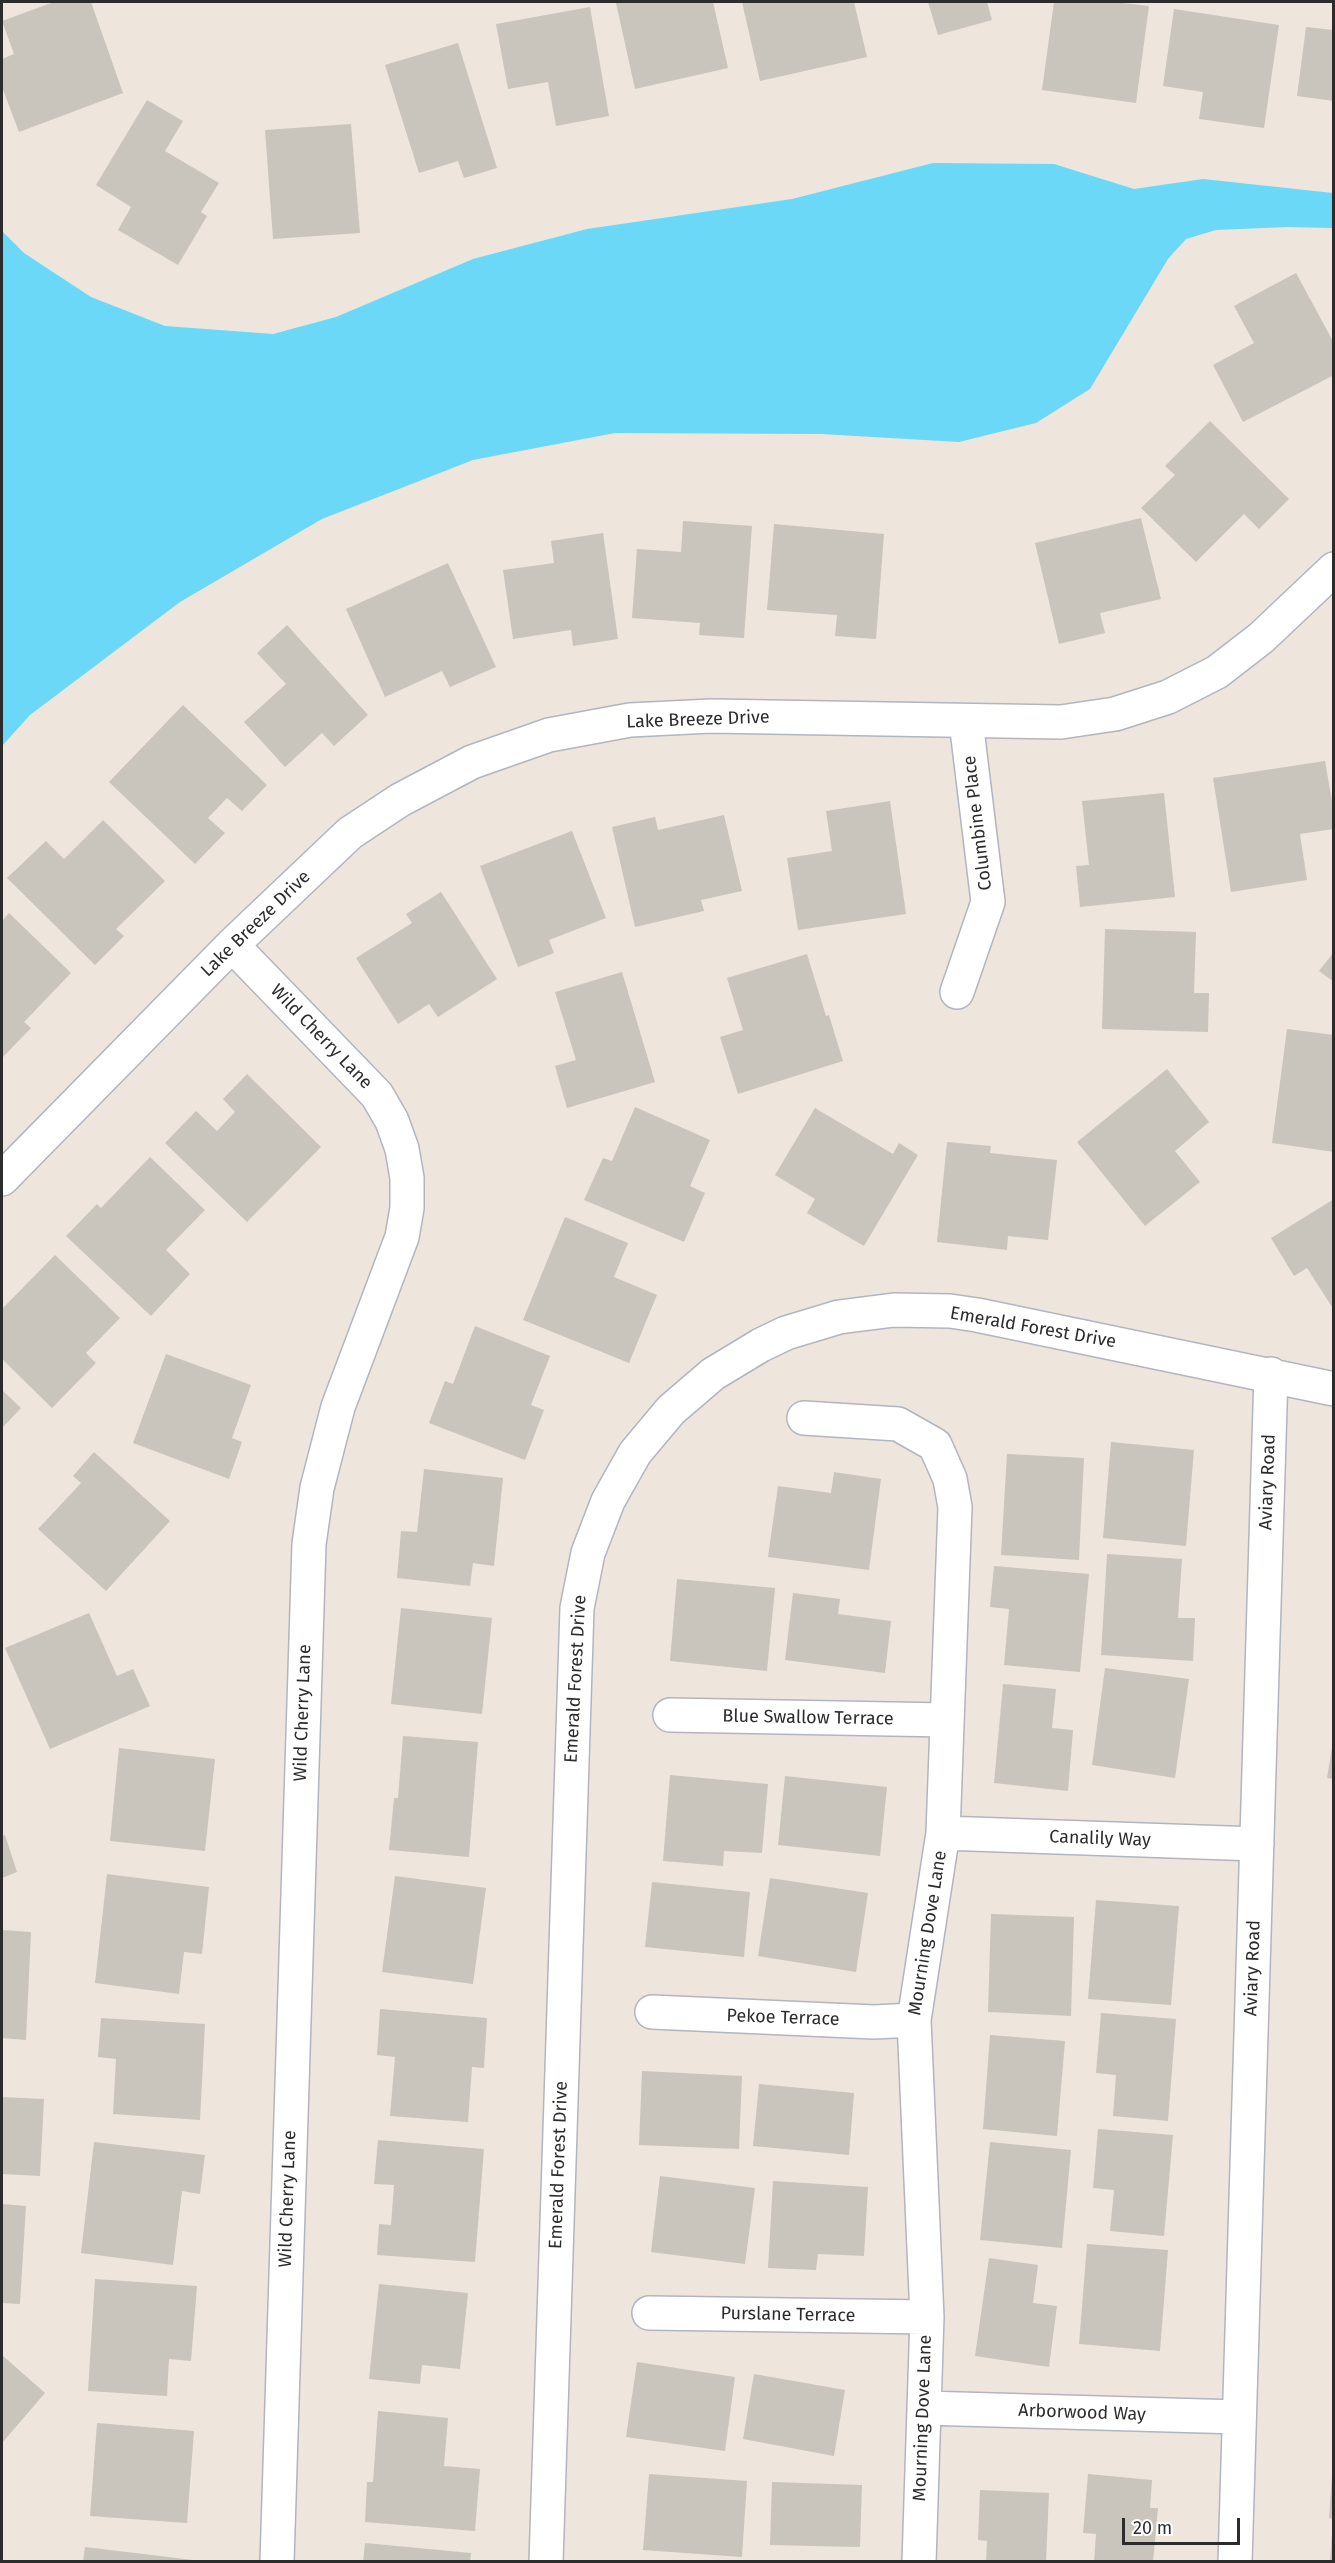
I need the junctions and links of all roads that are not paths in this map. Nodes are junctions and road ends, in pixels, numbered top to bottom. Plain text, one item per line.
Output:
1 (1334, 569) edge
2 (966, 721) junction
3 (232, 945) junction
4 (957, 992) dead end
5 (2, 1179) edge
6 (1271, 1374) junction
7 (1334, 1389) edge
8 (804, 1418) dead end
9 (670, 1715) dead end
10 (947, 1720) junction
11 (943, 1833) junction
12 (1257, 1844) junction
13 (652, 2012) dead end
14 (914, 2020) junction
15 (649, 2313) dead end
16 (927, 2317) junction
17 (924, 2408) junction
18 (1239, 2417) junction
19 (276, 2562) edge
20 (546, 2562) edge
21 (919, 2562) edge
22 (1235, 2562) edge

1 - 2 street, Lake Breeze Drive
2 - 3 street, Lake Breeze Drive
2 - 4 street, Columbine Place
3 - 5 street, Lake Breeze Drive
3 - 19 street, Wild Cherry Lane
6 - 7 street, Emerald Forest Drive
6 - 12 street, Aviary Road
6 - 20 street, Emerald Forest Drive
8 - 10 street, Mourning Dove Lane
9 - 10 street, Blue Swallow Terrace
10 - 11 street, Mourning Dove Lane
11 - 12 street, Canalily Way
11 - 14 street, Mourning Dove Lane
12 - 18 street, Aviary Road
13 - 14 street, Pekoe Terrace
14 - 16 street, Mourning Dove Lane
15 - 16 street, Purslane Terrace
16 - 17 street, Mourning Dove Lane
17 - 18 street, Arborwood Way
17 - 21 street, Mourning Dove Lane
18 - 22 street, Aviary Road

